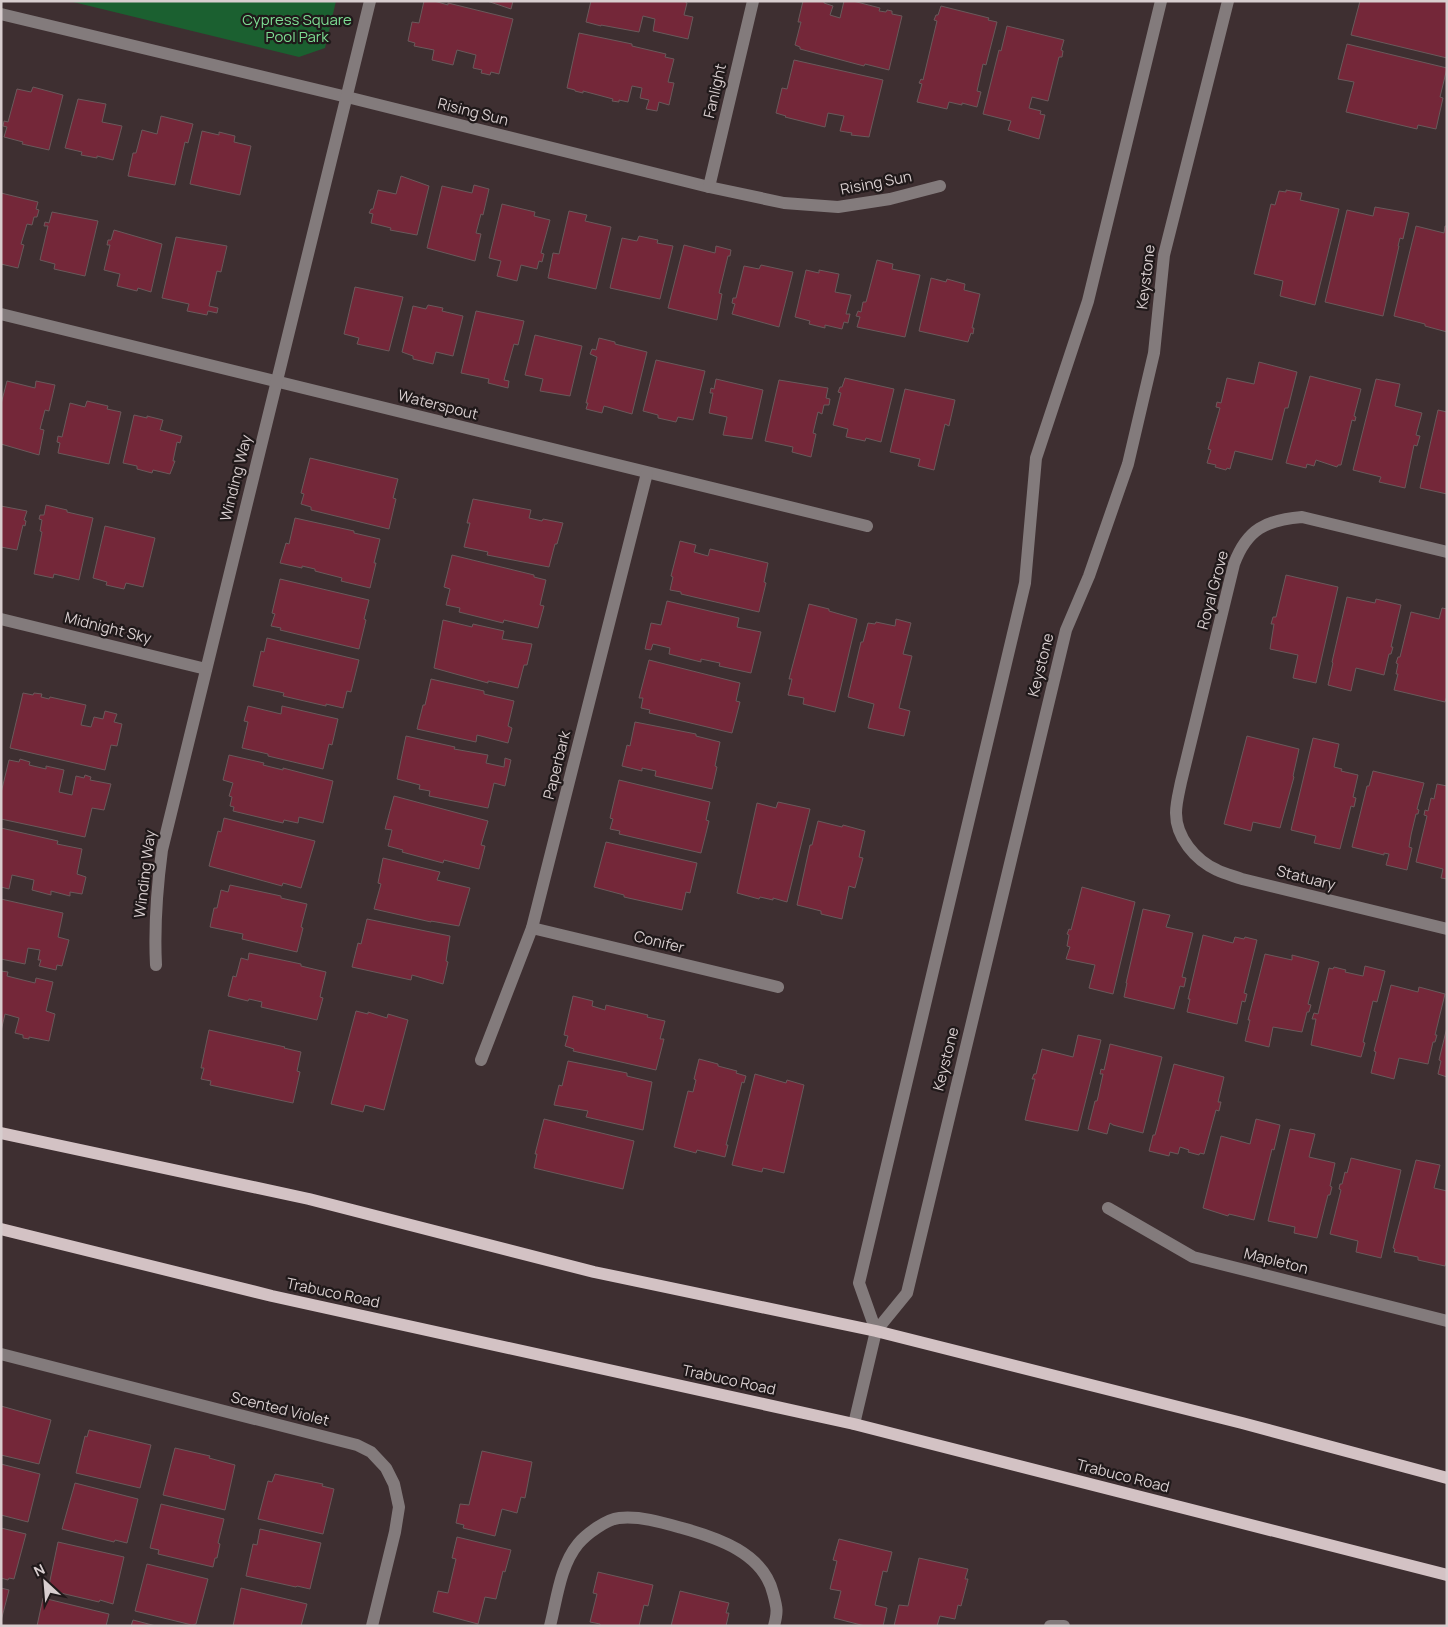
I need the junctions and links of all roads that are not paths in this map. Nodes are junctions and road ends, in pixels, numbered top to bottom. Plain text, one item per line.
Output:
1 (370, 1) edge
2 (753, 1) edge
3 (1161, 1) edge
4 (1228, 1) edge
5 (1, 14) edge
6 (347, 97) junction
7 (940, 186) dead end
8 (709, 188) junction
9 (1, 314) edge
10 (277, 382) junction
11 (647, 473) junction
12 (867, 526) dead end
13 (1447, 552) edge
14 (1, 618) edge
15 (206, 669) junction
16 (1177, 827) joint
17 (532, 928) junction
18 (1447, 929) edge
19 (156, 965) dead end
20 (778, 987) dead end
21 (481, 1060) dead end
22 (1, 1133) edge
23 (1108, 1208) dead end
24 (1, 1229) edge
25 (1447, 1321) edge
26 (876, 1331) junction
27 (1, 1354) edge
28 (854, 1424) junction
29 (1447, 1478) edge
30 (1447, 1575) edge
31 (372, 1626) edge
32 (550, 1626) edge
33 (774, 1626) edge
34 (1050, 1626) edge
35 (1064, 1626) edge

1 - 6 street, Winding Way
2 - 8 street, Fanlight
3 - 26 street
4 - 26 street, Keystone
5 - 6 street, Rising Sun
6 - 8 street, Rising Sun
6 - 10 street, Winding Way
7 - 8 street, Rising Sun
9 - 10 street, Waterspout
10 - 11 street, Waterspout
10 - 15 street, Winding Way
11 - 12 street, Waterspout
11 - 17 street, Paperbark
13 - 16 street, Royal Grove
14 - 15 street, Midnight Sky
15 - 19 street, Winding Way
16 - 18 street, Statuary
17 - 20 street, Conifer
17 - 21 street, Paperbark
22 - 26 main road
23 - 25 street, Mapleton
24 - 28 main road, Trabuco Road
26 - 28 street, Keystone
26 - 29 main road
27 - 31 street, Scented Violet
28 - 30 main road, Trabuco Road
32 - 33 street
34 - 35 street

